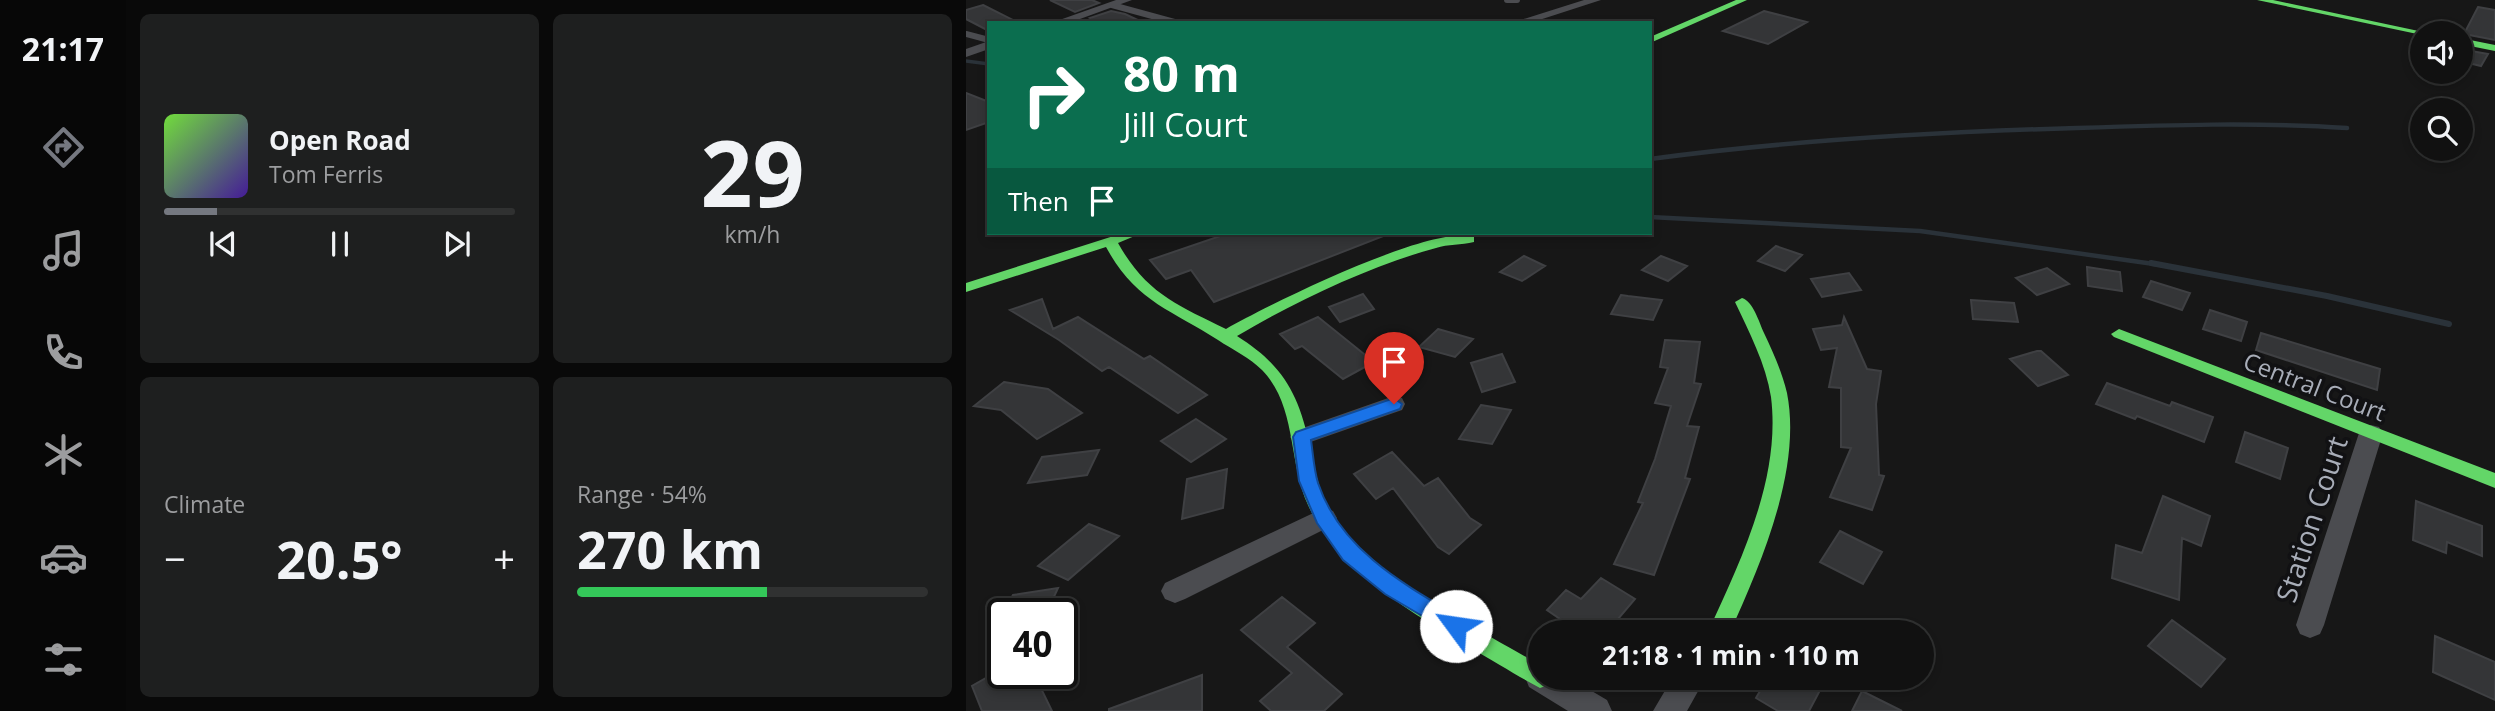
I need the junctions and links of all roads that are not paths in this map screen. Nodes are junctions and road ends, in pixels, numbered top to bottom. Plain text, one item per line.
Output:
1 (1126, 0) edge
2 (1507, 0) edge
3 (1517, 0) edge
4 (1596, 0) edge
5 (2261, 0) edge
6 (1737, 1) edge
7 (1112, 5) junction
8 (1063, 21) edge
9 (1171, 21) edge
10 (1524, 21) edge
11 (2410, 30) edge
12 (966, 33) edge
13 (1652, 39) edge
14 (987, 42) edge
15 (987, 44) edge
16 (2473, 44) edge
17 (2495, 48) edge
18 (966, 53) edge
19 (1129, 235) edge
20 (1469, 239) dead end
21 (1110, 241) junction
22 (966, 288) edge
23 (1742, 302) dead end
24 (2119, 334) dead end
25 (1224, 337) junction
26 (1394, 404) dead end
27 (2371, 433) junction
28 (1302, 437) junction
29 (2495, 481) edge
30 (1324, 517) junction
31 (1175, 591) dead end
32 (1725, 620) edge
33 (2310, 625) dead end
34 (1528, 670) edge
35 (1561, 690) edge
36 (1683, 690) edge
37 (1596, 711) edge
38 (1669, 711) edge

1 - 7 street
2 - 3 lane
4 - 10 street
5 - 11 street
6 - 13 street
7 - 8 street
7 - 9 lane
12 - 14 lane
15 - 18 street
16 - 17 street
19 - 21 street
20 - 25 street
21 - 22 street
21 - 25 street
23 - 32 street
24 - 27 street, Central Court
25 - 28 street
26 - 28 street
27 - 29 street, Central Court
27 - 33 street, Station Court
28 - 30 street
30 - 31 street
30 - 34 street
35 - 37 street
36 - 38 street

